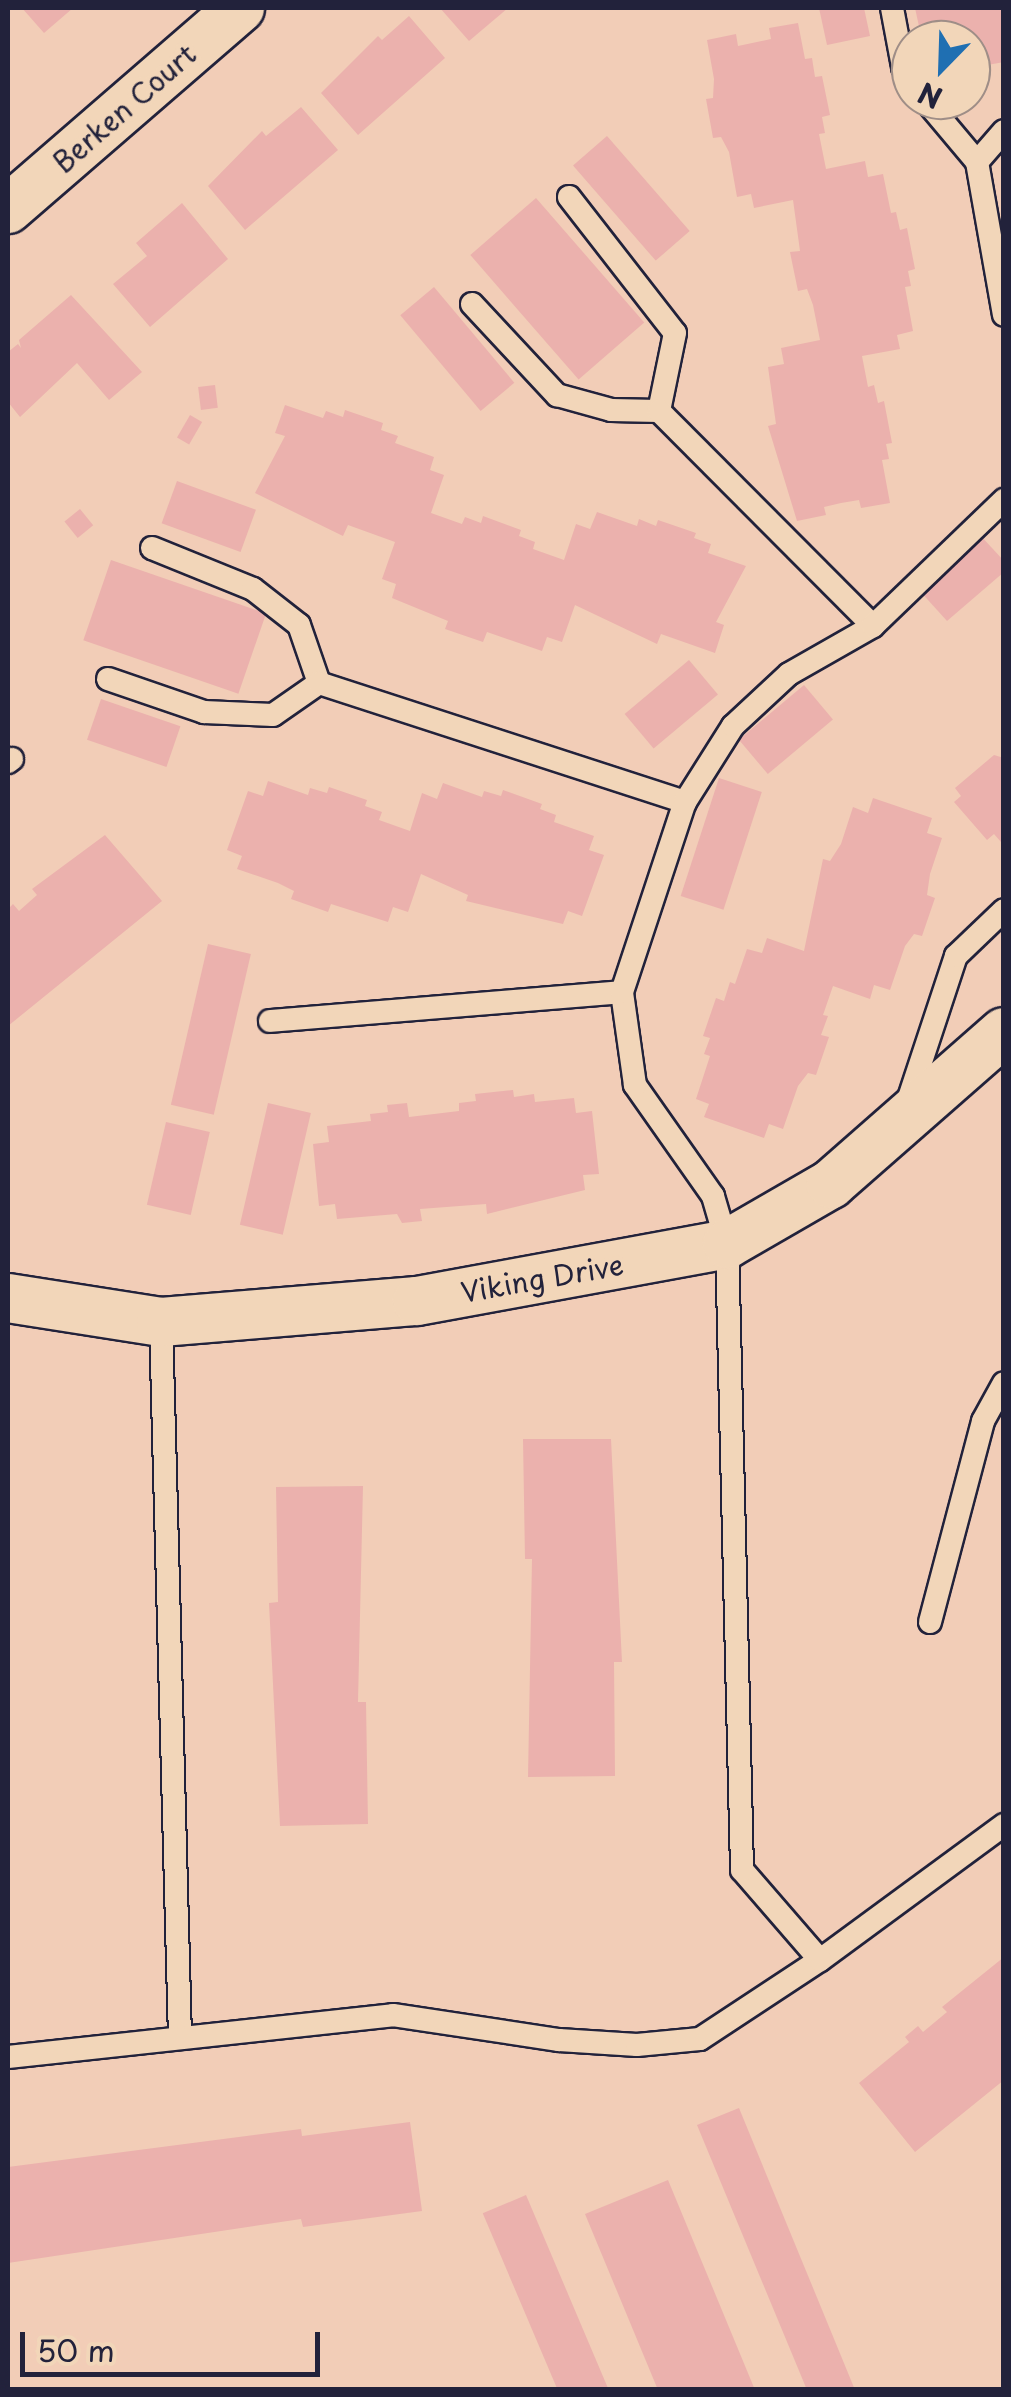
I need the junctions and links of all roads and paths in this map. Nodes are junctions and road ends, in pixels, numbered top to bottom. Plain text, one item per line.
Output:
1 (240, 8) edge
2 (941, 120) edge
3 (1004, 131) edge
4 (976, 162) junction
5 (14, 191) edge
6 (568, 196) dead end
7 (472, 304) dead end
8 (1004, 315) edge
9 (659, 411) junction
10 (1004, 500) edge
11 (152, 548) dead end
12 (873, 626) junction
13 (108, 679) dead end
14 (319, 683) junction
15 (684, 802) junction
16 (1004, 910) edge
17 (622, 992) junction
18 (270, 1022) dead end
19 (1004, 1032) edge
20 (902, 1121) junction
21 (728, 1244) junction
22 (8, 1298) edge
23 (161, 1322) junction
24 (1004, 1383) edge
25 (930, 1622) dead end
26 (1004, 1825) edge
27 (820, 1960) junction
28 (180, 2037) junction
29 (8, 2057) edge

1 - 5 street, Berken Court
2 - 4 lane
3 - 4 lane
4 - 8 lane
6 - 9 lane
7 - 9 lane
9 - 12 lane
10 - 12 lane
11 - 14 lane
12 - 15 lane
13 - 14 lane
14 - 15 lane
15 - 17 lane
16 - 20 lane
17 - 18 lane
17 - 21 lane
19 - 20 street, Viking Drive
20 - 21 street, Viking Drive
21 - 23 street, Viking Drive
21 - 27 lane
22 - 23 street, Viking Drive
23 - 28 lane
24 - 25 lane
26 - 27 lane
27 - 28 lane
28 - 29 lane

